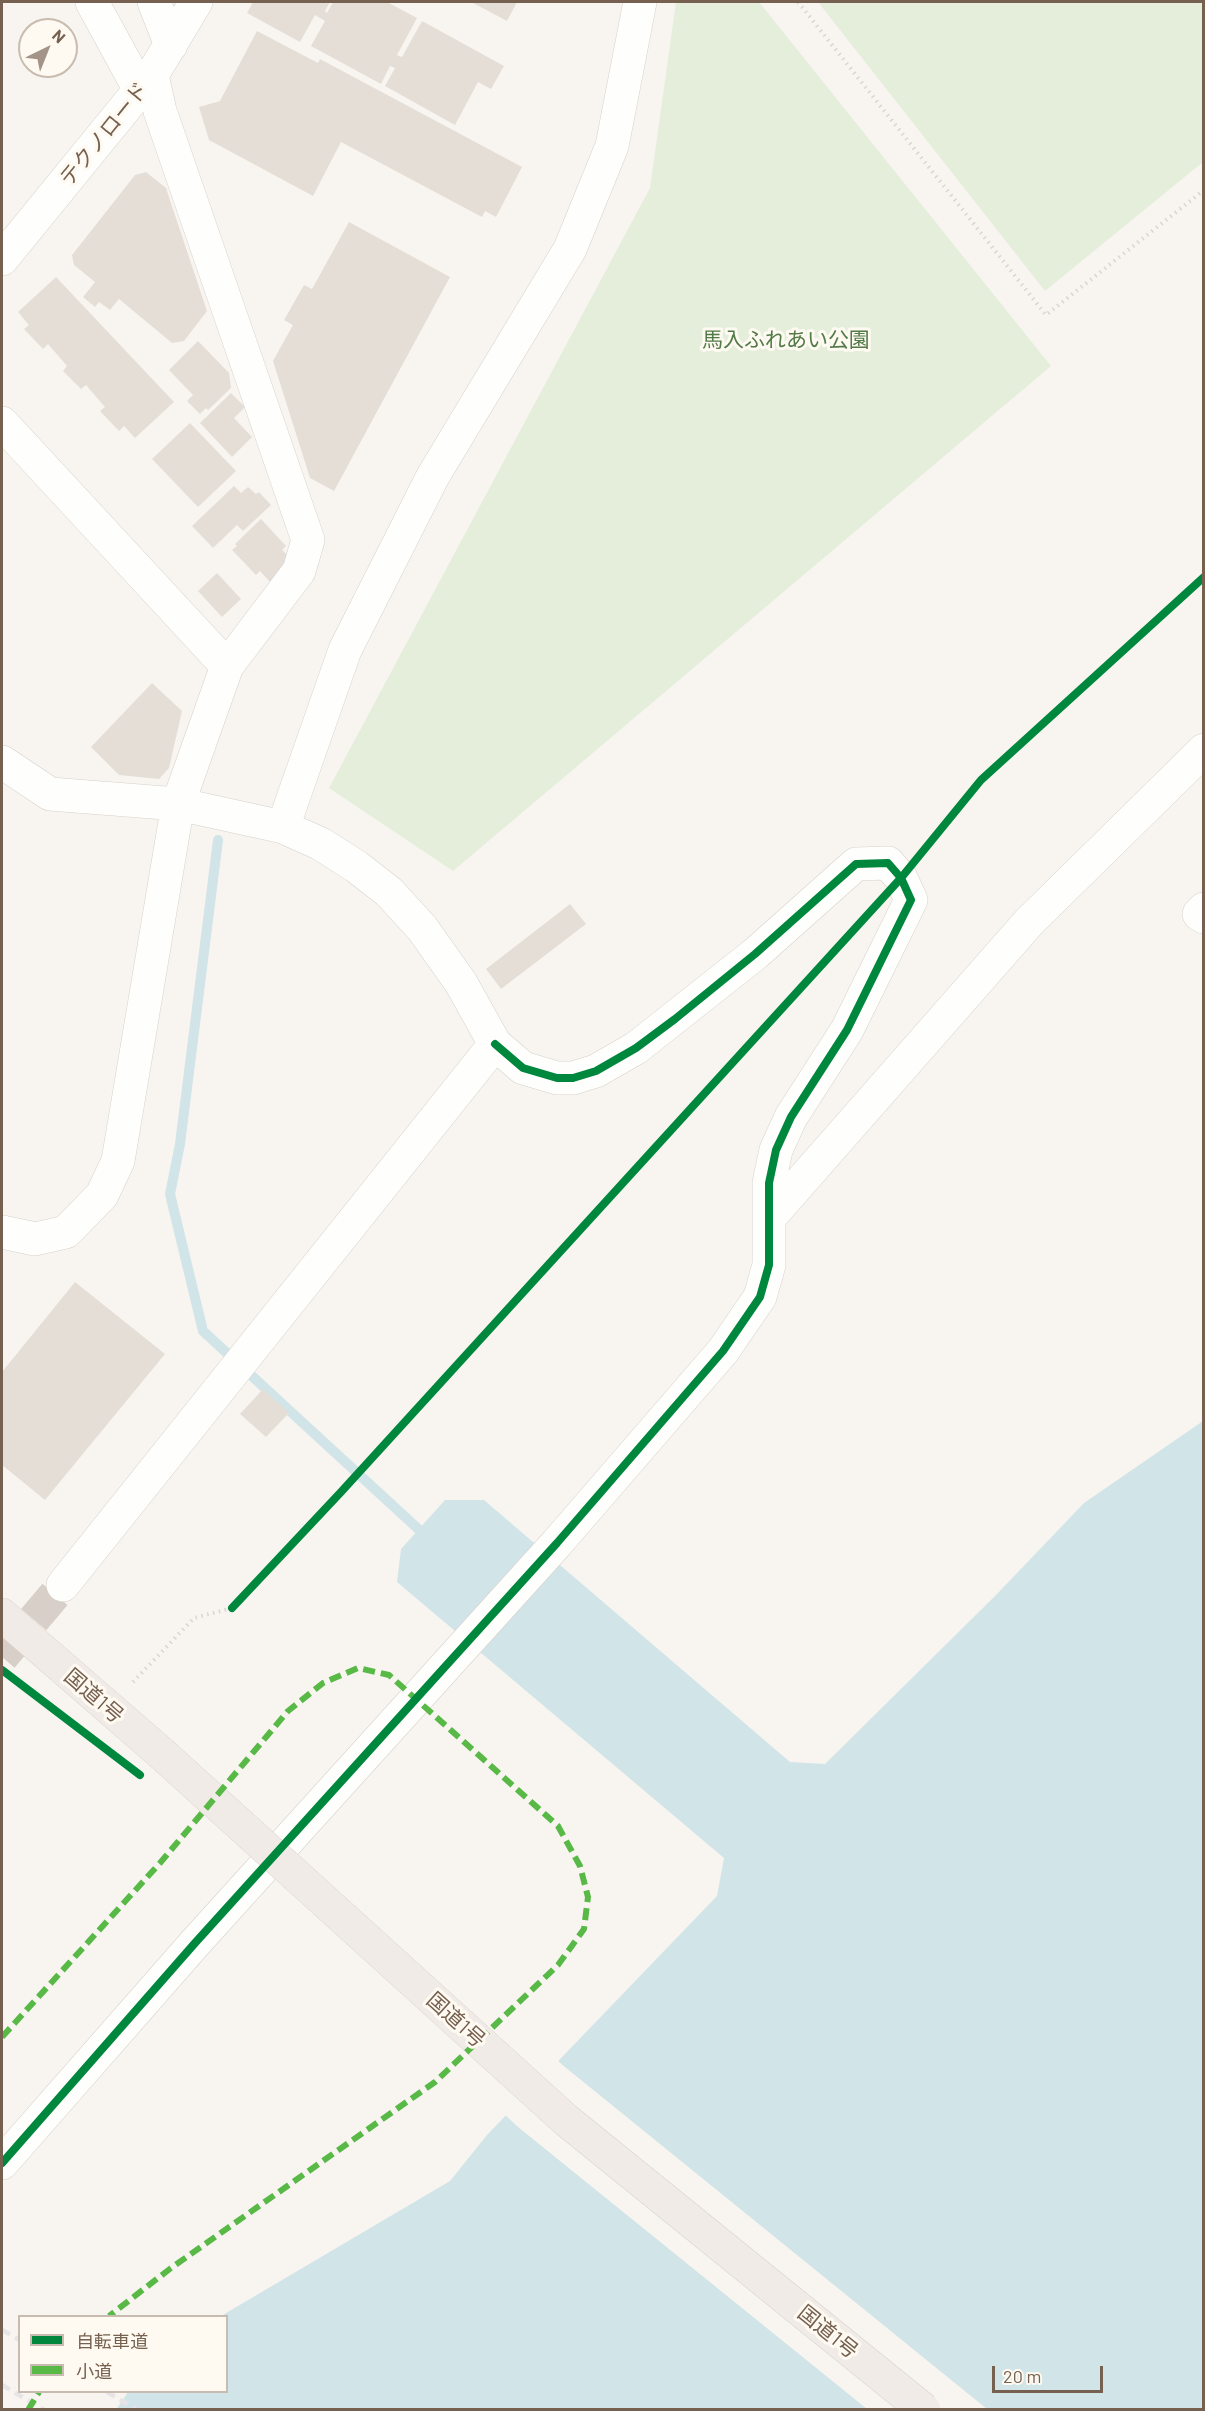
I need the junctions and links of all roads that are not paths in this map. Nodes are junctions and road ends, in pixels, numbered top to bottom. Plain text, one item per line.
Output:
1 (92, 2) edge
2 (154, 2) edge
3 (196, 2) edge
4 (640, 2) edge
5 (171, 45) junction
6 (146, 82) junction
7 (2, 259) edge
8 (2, 423) edge
9 (227, 666) junction
10 (1203, 750) edge
11 (2, 762) edge
12 (178, 804) junction
13 (283, 827) junction
14 (1203, 909) edge
15 (1203, 917) edge
16 (495, 1044) junction
17 (769, 1218) junction
18 (2, 1232) edge
19 (63, 1585) tunnel mouth
20 (2, 1615) edge
21 (2, 2163) edge
22 (924, 2409) edge

1 - 6 street
2 - 5 street
3 - 5 street, テクノロード
4 - 13 street
5 - 6 street, テクノロード
6 - 7 street, テクノロード
6 - 9 street
8 - 9 street
9 - 12 street
10 - 17 street
11 - 12 street
12 - 13 street
12 - 18 street
13 - 16 street
14 - 15 street
16 - 17 street
16 - 19 street
17 - 21 street
20 - 22 highway, 国道1号, bridge

